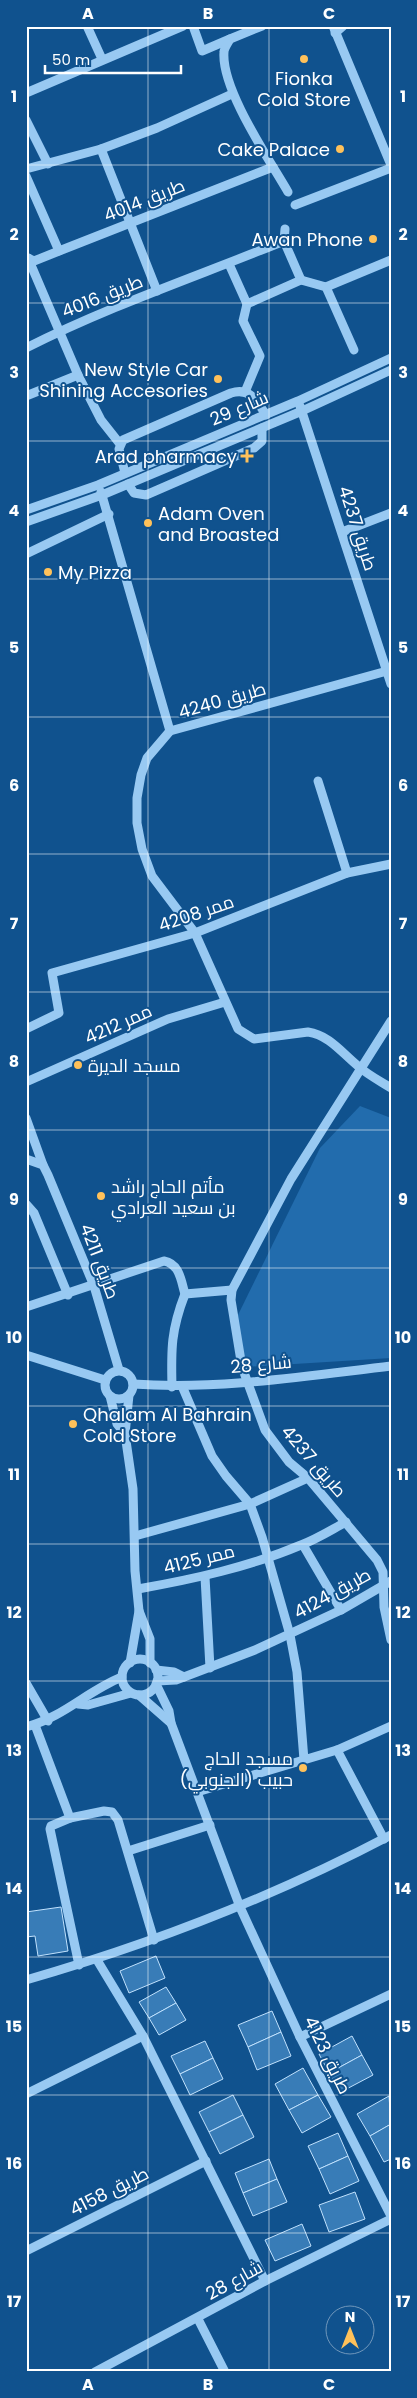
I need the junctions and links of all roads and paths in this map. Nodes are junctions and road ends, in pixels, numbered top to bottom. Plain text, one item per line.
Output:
1 (87, 26) edge
2 (183, 26) edge
3 (193, 26) edge
4 (262, 26) edge
5 (343, 26) edge
6 (334, 30) edge
7 (230, 38) junction
8 (102, 59) junction
9 (26, 93) edge
10 (232, 94) junction
11 (26, 120) edge
12 (388, 149) edge
13 (101, 150) junction
14 (48, 164) junction
15 (273, 167) junction
16 (391, 167) edge
17 (26, 169) edge
18 (26, 176) edge
19 (288, 192) dead end
20 (296, 205) dead end
21 (130, 223) junction
22 (285, 229) dead end
23 (284, 241) junction
24 (59, 251) junction
25 (27, 258) edge
26 (391, 260) edge
27 (229, 264) junction
28 (301, 280) junction
29 (326, 287) junction
30 (157, 291) junction
31 (247, 304) junction
32 (60, 330) junction
33 (26, 348) edge
34 (354, 350) dead end
35 (391, 358) edge
36 (391, 370) edge
37 (78, 375) junction
38 (246, 392) junction
39 (26, 396) edge
40 (298, 401) junction
41 (302, 411) junction
42 (266, 415) junction
43 (262, 428) junction
44 (120, 444) junction
45 (125, 473) junction
46 (128, 484) junction
47 (98, 485) junction
48 (102, 496) junction
49 (26, 510) edge
50 (391, 513) edge
51 (109, 514) junction
52 (26, 522) edge
53 (342, 532) junction
54 (26, 554) edge
55 (386, 671) junction
56 (391, 684) edge
57 (170, 731) junction
58 (318, 781) dead end
59 (391, 864) edge
60 (347, 873) junction
61 (195, 933) junction
62 (225, 1002) junction
63 (391, 1021) edge
64 (26, 1029) edge
65 (360, 1068) junction
66 (26, 1082) edge
67 (391, 1088) edge
68 (26, 1118) edge
69 (26, 1159) edge
70 (43, 1165) junction
71 (26, 1204) edge
72 (94, 1286) junction
73 (232, 1290) junction
74 (185, 1294) junction
75 (68, 1295) junction
76 (26, 1307) edge
77 (26, 1356) edge
78 (391, 1366) edge
79 (119, 1370) junction
80 (105, 1380) junction
81 (247, 1382) junction
82 (133, 1384) junction
83 (177, 1387) junction
84 (129, 1395) junction
85 (110, 1396) junction
86 (125, 1434) junction
87 (308, 1478) junction
88 (250, 1504) junction
89 (346, 1522) junction
90 (135, 1536) junction
91 (303, 1545) junction
92 (267, 1558) junction
93 (205, 1577) junction
94 (387, 1582) edge
95 (138, 1590) junction
96 (341, 1610) junction
97 (139, 1611) junction
98 (290, 1635) junction
99 (391, 1640) edge
100 (130, 1663) junction
101 (153, 1666) junction
102 (210, 1668) junction
103 (122, 1677) junction
104 (184, 1677) junction
105 (157, 1682) junction
106 (26, 1683) edge
107 (135, 1694) junction
108 (78, 1704) junction
109 (48, 1721) junction
110 (171, 1724) junction
111 (31, 1726) edge
112 (391, 1726) edge
113 (337, 1750) junction
114 (304, 1760) junction
115 (196, 1792) junction
116 (70, 1818) junction
117 (210, 1825) junction
118 (387, 1837) edge
119 (128, 1851) junction
120 (240, 1907) junction
121 (154, 1940) junction
122 (97, 1960) junction
123 (79, 1965) junction
124 (26, 1980) edge
125 (391, 1994) edge
126 (144, 2036) junction
127 (300, 2037) junction
128 (26, 2094) edge
129 (206, 2161) junction
130 (391, 2218) edge
131 (26, 2251) edge
132 (265, 2281) junction
133 (198, 2319) junction
134 (95, 2372) edge
135 (225, 2372) edge

1 - 8 street
2 - 8 street
3 - 7 street
4 - 7 street
5 - 6 street
6 - 12 street
7 - 10 street
8 - 9 street
10 - 13 street
10 - 15 street
11 - 14 street
12 - 16 street
13 - 14 street
13 - 21 street, طريق 4016
14 - 17 street
15 - 19 street
15 - 21 street, طريق 4014
16 - 20 street
18 - 24 street
21 - 24 street, طريق 4014
21 - 30 street, طريق 4016
22 - 23 street
23 - 27 street, طريق 4016
23 - 28 street
24 - 25 street, طريق 4014
25 - 32 street
26 - 29 street
27 - 30 street, طريق 4016
27 - 31 street
28 - 29 street
28 - 31 street
29 - 34 street
30 - 32 street, طريق 4016
31 - 38 street
32 - 33 street, طريق 4016
32 - 37 street, طريق 4016
35 - 40 street, شارع 29
36 - 41 street, شارع 29
37 - 39 street
37 - 44 street, طريق 4016
38 - 42 street
38 - 44 street
40 - 41 street, طريق 4237
40 - 42 street, شارع 29
41 - 43 street, شارع 29
41 - 53 street, طريق 4237
42 - 45 street, شارع 29
43 - 46 street, شارع 29
43 - 46 street
44 - 45 street
45 - 47 street, شارع 29
46 - 48 street, شارع 29
47 - 48 street
47 - 49 street, شارع 29
48 - 51 street
48 - 52 street, شارع 29
50 - 53 street
51 - 54 street
51 - 57 street
53 - 55 street, طريق 4237
55 - 56 street, طريق 4237
55 - 57 street, طريق 4240
57 - 61 street, طريق 4240
58 - 60 street
59 - 60 street, ممر 4208
60 - 61 street, ممر 4208
61 - 62 street, طريق 4240
61 - 64 street, ممر 4208
62 - 65 street, طريق 4240
62 - 66 street, ممر 4212
63 - 65 street
65 - 67 street, طريق 4240
65 - 73 street
68 - 70 street, طريق 4211
69 - 70 street
70 - 72 street, طريق 4211
71 - 75 street
72 - 74 street
72 - 75 street
72 - 79 street, طريق 4211
73 - 74 street
73 - 81 street, طريق 4237
74 - 83 street
75 - 76 street
77 - 80 street
78 - 81 street, شارع 28
79 - 80 street
79 - 82 street
80 - 85 street
81 - 83 street, شارع 28
81 - 87 street, طريق 4237
82 - 83 street, شارع 28
82 - 84 street
83 - 88 street
84 - 85 street
84 - 86 street
85 - 86 street
86 - 90 street
87 - 88 street
87 - 89 street, طريق 4237
88 - 90 street
88 - 92 street, طريق 4124
89 - 91 street, ممر 4125
89 - 94 street, طريق 4237
90 - 95 street
91 - 92 street, ممر 4125
91 - 96 street
92 - 93 street, ممر 4125
92 - 98 street, طريق 4124
93 - 95 street, ممر 4125
93 - 102 street
94 - 96 street, طريق 4124
94 - 99 street, طريق 4237
95 - 97 street
96 - 98 street, طريق 4124
97 - 100 street
97 - 101 street
98 - 102 street, طريق 4124
98 - 114 street, طريق 4124
100 - 101 street
100 - 103 street
101 - 104 street
101 - 105 street
102 - 104 street, طريق 4124
103 - 107 street
103 - 108 street
104 - 105 street, طريق 4124
105 - 107 street
105 - 110 street, طريق 4123
106 - 109 street
107 - 108 street
107 - 110 street, طريق 4123
108 - 109 street
109 - 111 street
110 - 115 street, طريق 4123
111 - 116 street
112 - 113 street
113 - 114 street
113 - 118 street
114 - 115 street
115 - 117 street, طريق 4123
116 - 119 street
116 - 123 street
117 - 119 street
117 - 120 street, طريق 4123
118 - 120 street
119 - 121 street
120 - 121 street
120 - 127 street, طريق 4123
121 - 122 street
122 - 123 street
122 - 126 street
123 - 124 street
125 - 127 street
126 - 128 street
126 - 129 street
127 - 130 street, طريق 4123
129 - 131 street, طريق 4158
129 - 132 street
130 - 132 street, شارع 28
132 - 133 street, شارع 28
133 - 134 street, شارع 28
133 - 135 street

